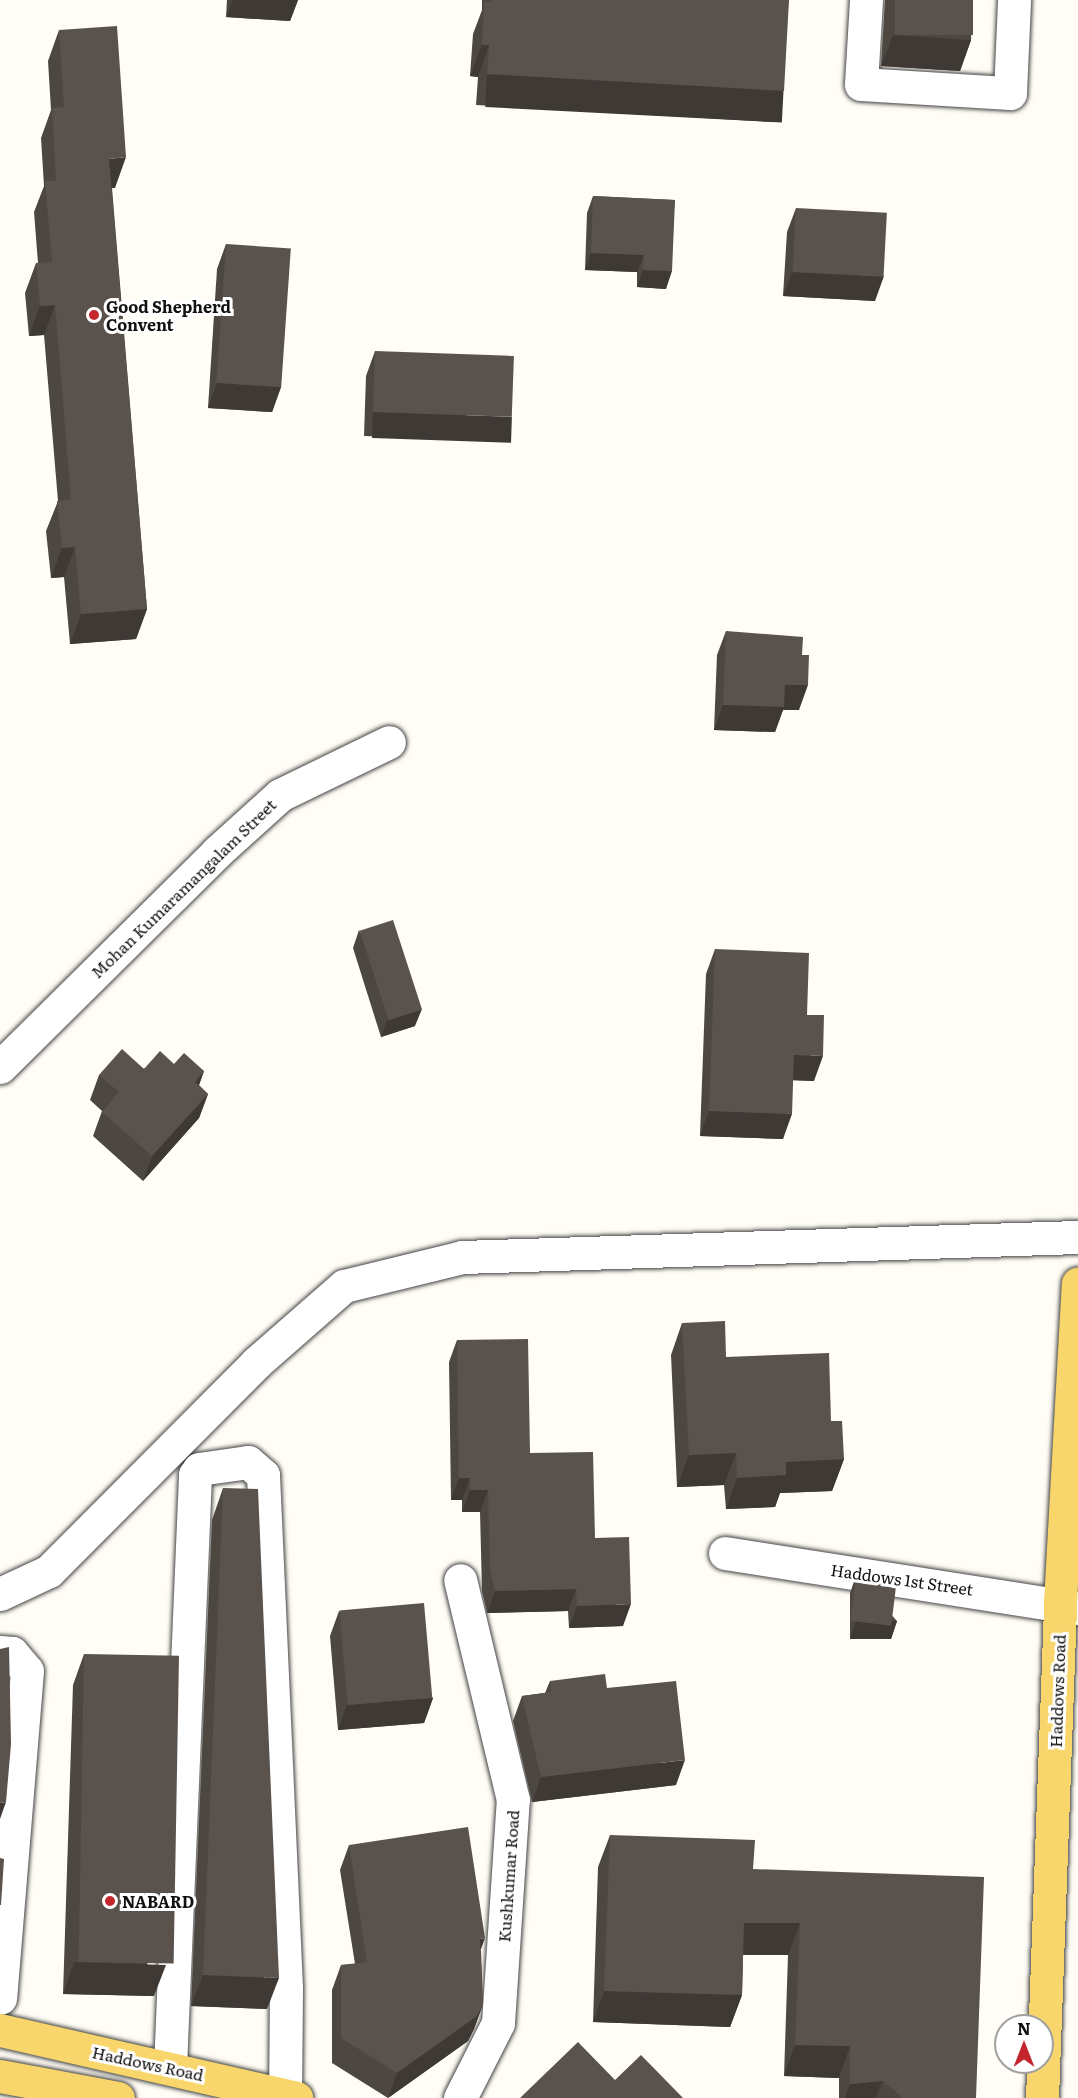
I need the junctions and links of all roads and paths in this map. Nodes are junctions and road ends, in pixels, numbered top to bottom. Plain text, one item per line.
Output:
1 (866, 0) edge
2 (1014, 0) edge
3 (389, 742) dead end
4 (0, 1067) edge
5 (1078, 1237) edge
6 (1078, 1284) edge
7 (725, 1553) dead end
8 (460, 1580) dead end
9 (0, 1594) edge
10 (1069, 1605) edge
11 (0, 1652) edge
12 (6, 1847) edge
13 (0, 1998) edge
14 (0, 2030) edge
15 (170, 2067) junction
16 (0, 2076) edge
17 (291, 2096) edge
18 (118, 2098) edge
19 (460, 2098) edge
20 (1042, 2098) edge

1 - 2 street
3 - 4 street, Mohan Kumaramangalam Street
5 - 9 street
6 - 10 main road, Haddows Road
7 - 10 street, Haddows 1st Street
8 - 19 street, Kushkumar Road
10 - 20 main road, Haddows Road
11 - 12 street
12 - 13 street
14 - 15 main road, Haddows Road
15 - 17 main road, Haddows Road
15 - 17 street
16 - 18 main road

